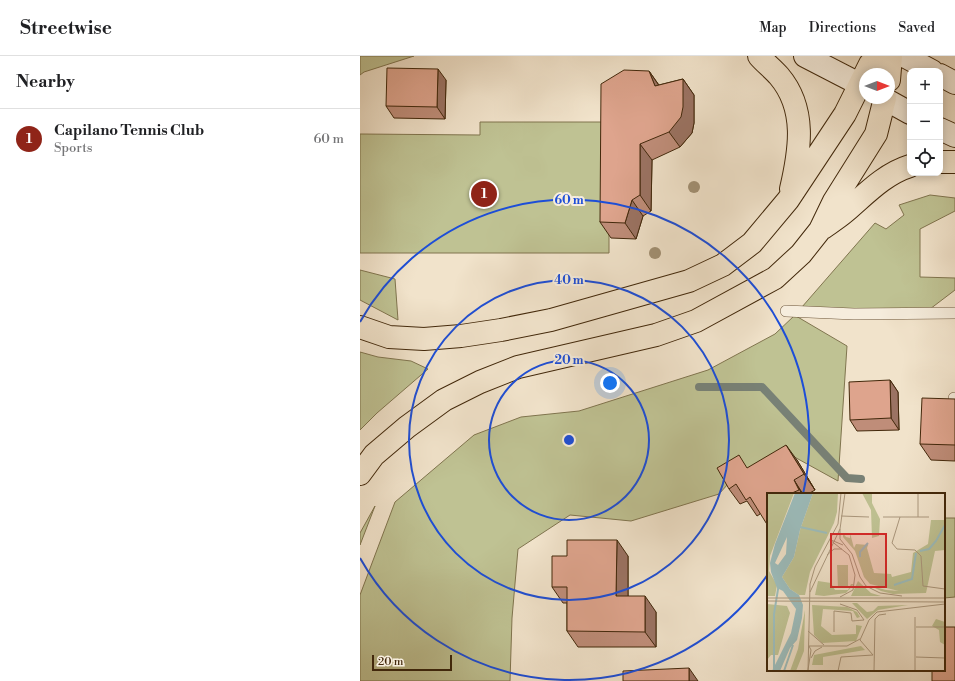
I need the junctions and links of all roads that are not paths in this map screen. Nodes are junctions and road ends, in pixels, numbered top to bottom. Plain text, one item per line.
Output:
1 (758, 56) edge
2 (805, 56) edge
3 (881, 56) edge
4 (891, 56) edge
5 (904, 56) edge
6 (868, 68) edge
7 (889, 68) edge
8 (926, 68) edge
9 (943, 77) edge
10 (859, 78) edge
11 (955, 83) edge
12 (859, 89) edge
13 (895, 102) edge
14 (883, 104) edge
15 (907, 111) edge
16 (943, 130) edge
17 (955, 136) edge
18 (943, 162) edge
19 (955, 162) edge
20 (907, 168) edge
21 (788, 200) junction
22 (820, 230) junction
23 (786, 311) dead end
24 (955, 313) edge
25 (360, 327) edge
26 (360, 474) edge

1 - 21 highway
2 - 10 main road
3 - 6 highway
4 - 7 highway
5 - 8 main road
9 - 11 main road
12 - 21 highway
13 - 15 main road
14 - 22 highway
16 - 17 main road
18 - 19 highway
20 - 22 highway
21 - 25 highway
22 - 26 highway
23 - 24 lane

